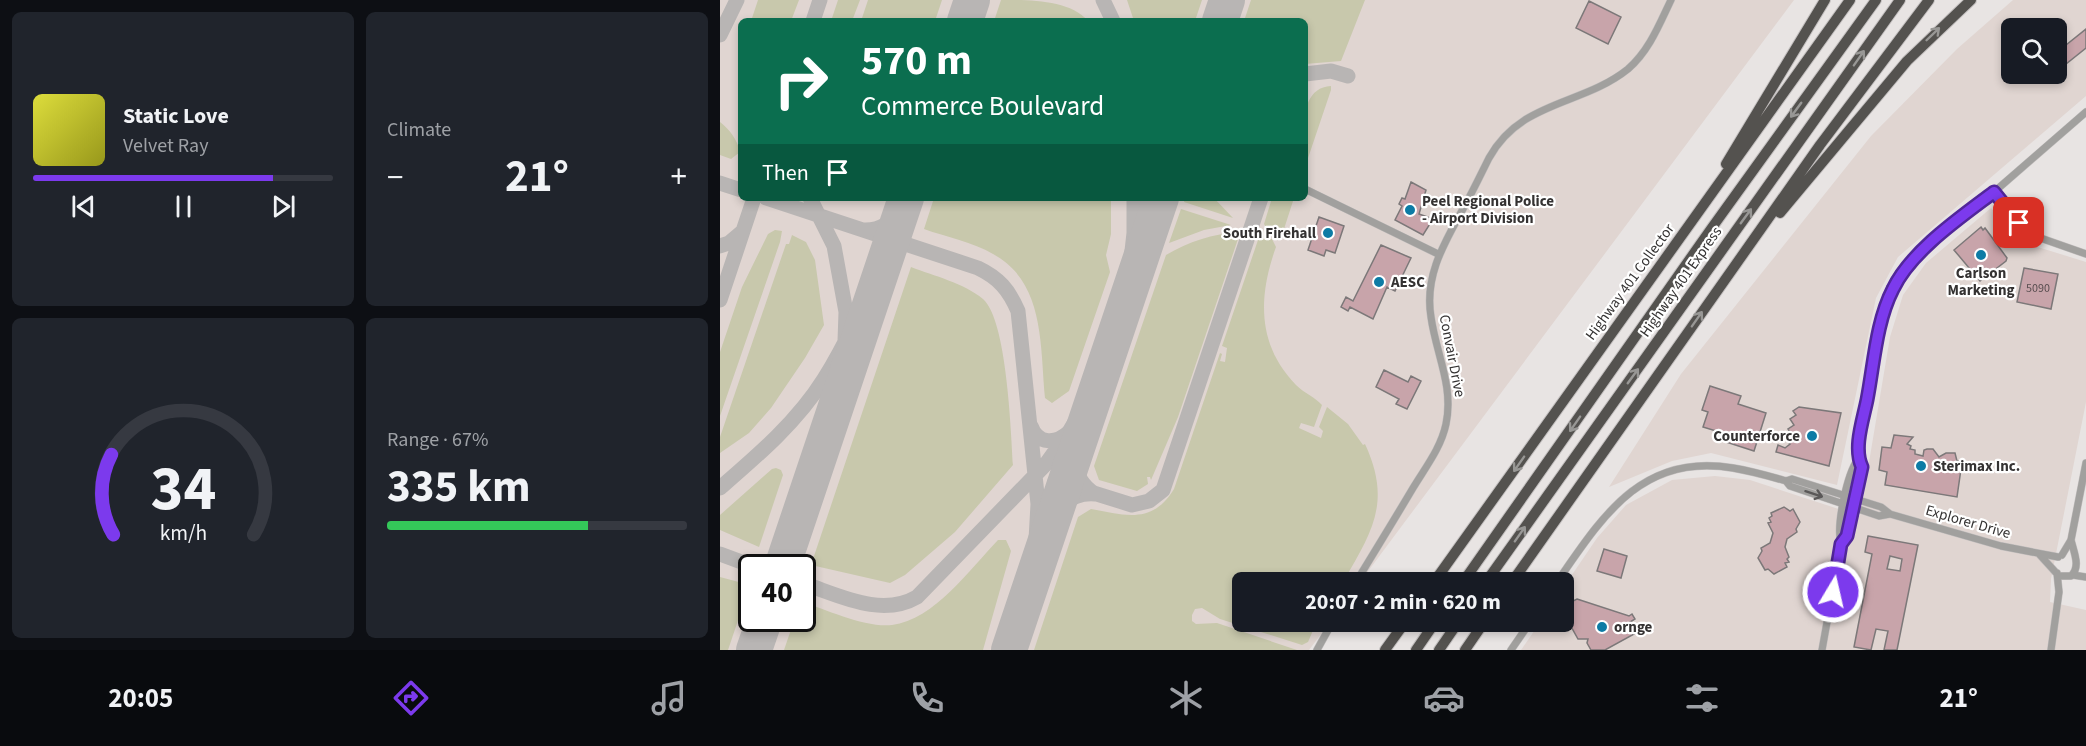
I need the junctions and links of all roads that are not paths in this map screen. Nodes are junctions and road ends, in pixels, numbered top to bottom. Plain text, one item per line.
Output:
1 (1671, 0) edge
2 (1825, 0) edge
3 (1850, 0) edge
4 (1874, 0) edge
5 (1900, 0) edge
6 (1931, 0) edge
7 (1971, 0) edge
8 (2086, 112) edge
9 (1308, 190) edge
10 (1994, 192) junction
11 (1687, 228) junction
12 (1438, 254) junction
13 (1744, 254) junction
14 (2086, 254) edge
15 (1858, 459) junction
16 (2086, 463) edge
17 (1786, 481) junction
18 (1846, 496) junction
19 (1855, 498) junction
20 (1844, 504) junction
21 (1853, 507) junction
22 (1890, 514) junction
23 (2071, 540) junction
24 (1841, 544) junction
25 (2038, 554) junction
26 (2060, 556) junction
27 (2075, 561) junction
28 (2056, 571) junction
29 (2086, 571) edge
30 (1362, 572) edge
31 (1441, 572) edge
32 (1470, 572) edge
33 (1493, 572) edge
34 (1519, 572) edge
35 (1564, 572) edge
36 (2070, 576) junction
37 (2086, 577) edge
38 (2059, 592) junction
39 (1327, 632) edge
40 (1398, 632) edge
41 (1428, 632) edge
42 (1451, 632) edge
43 (1478, 632) edge
44 (1523, 632) edge
45 (1317, 650) edge
46 (1385, 650) edge
47 (1416, 650) edge
48 (1439, 650) edge
49 (1466, 650) edge
50 (1511, 650) edge
51 (1822, 650) edge
52 (2051, 650) edge

1 - 12 street, Convair Drive
2 - 11 highway
3 - 11 highway, Highway 401 Collector
4 -> 32 highway, Highway 401 Express
33 -> 5 highway, Highway 401 Express
6 - 13 highway
13 -> 7 highway
8 - 10 street
9 - 12 street
10 - 14 street
10 - 15 street
11 -> 31 highway, Highway 401 Collector
12 - 30 street, Convair Drive
34 -> 13 highway
15 - 18 street
15 - 19 street
16 - 23 street
17 - 18 street, Explorer Drive
17 -> 20 street, Explorer Drive
17 - 35 street, Explorer Drive
18 - 19 street, Explorer Drive
18 - 20 street
19 - 21 street
19 - 22 street, Explorer Drive
20 - 21 street, Explorer Drive
20 - 24 street
21 - 22 street, Explorer Drive
21 - 24 street
22 - 25 street, Explorer Drive
23 - 26 street
23 - 27 street
24 - 51 street
25 - 26 street, Explorer Drive
25 - 28 street, Explorer Drive
26 - 27 street, Explorer Drive
26 - 28 street
27 - 29 street
27 - 36 street
28 - 36 street
28 - 38 street
36 - 37 street
36 - 38 street
38 - 52 street
39 - 45 street
40 - 46 highway
41 - 47 highway
42 - 48 highway
43 - 49 highway
44 - 50 street

